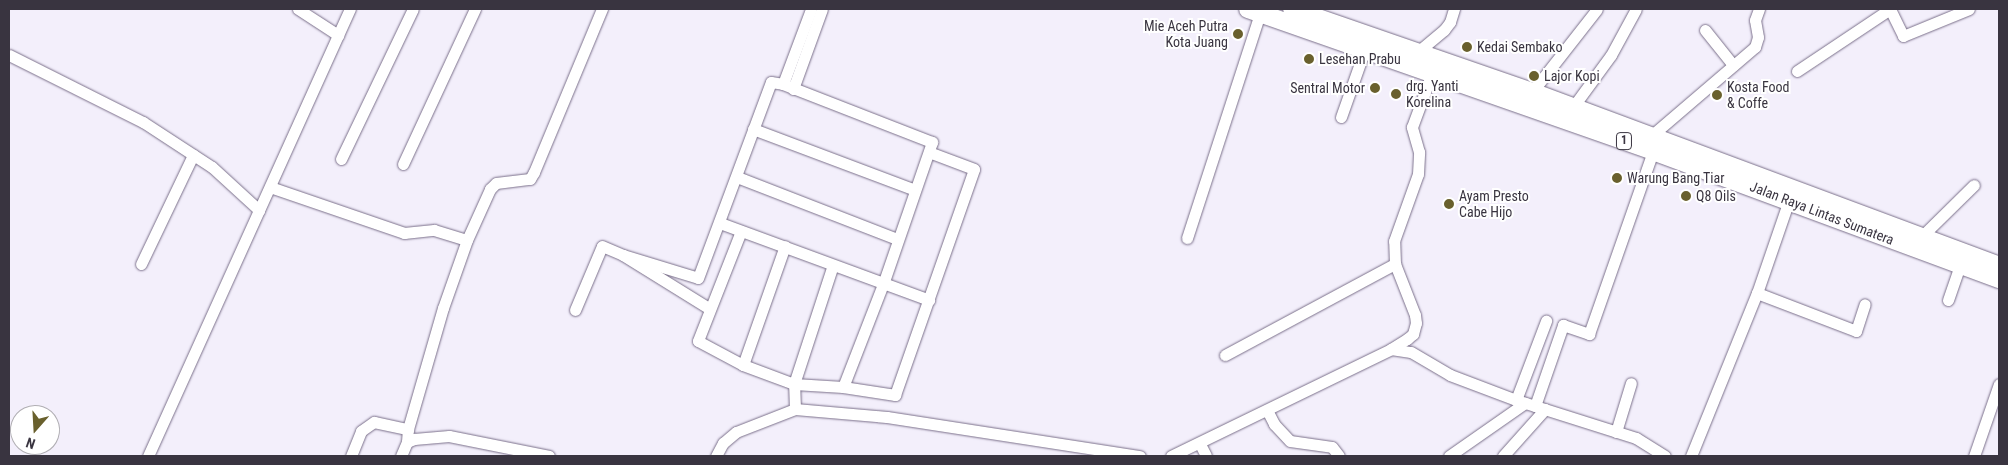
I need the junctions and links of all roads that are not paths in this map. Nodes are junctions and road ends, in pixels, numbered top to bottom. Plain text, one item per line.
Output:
1 (298, 9) edge
2 (350, 9) edge
3 (413, 9) edge
4 (475, 9) edge
5 (602, 9) edge
6 (1292, 9) edge
7 (1454, 9) edge
8 (1597, 9) edge
9 (1636, 9) edge
10 (1759, 9) edge
11 (1890, 9) edge
12 (1969, 9) edge
13 (1254, 11) edge
14 (815, 12) edge
15 (1706, 30) dead end
16 (338, 35) junction
17 (1365, 49) junction
18 (1417, 51) junction
19 (9, 55) edge
20 (1405, 64) junction
21 (1733, 66) junction
22 (1797, 71) dead end
23 (1432, 73) junction
24 (788, 87) junction
25 (1532, 92) junction
26 (1573, 107) junction
27 (1341, 117) dead end
28 (753, 129) junction
29 (1652, 144) junction
30 (929, 152) junction
31 (193, 155) junction
32 (341, 159) dead end
33 (403, 164) dead end
34 (737, 178) junction
35 (1974, 185) dead end
36 (270, 187) junction
37 (915, 190) junction
38 (1791, 196) junction
39 (259, 210) junction
40 (720, 224) junction
41 (741, 231) junction
42 (1921, 237) junction
43 (1187, 238) dead end
44 (897, 239) junction
45 (467, 240) junction
46 (785, 246) junction
47 (623, 255) junction
48 (141, 264) dead end
49 (1395, 264) junction
50 (833, 265) junction
51 (1960, 265) junction
52 (1999, 266) edge
53 (1999, 279) edge
54 (882, 284) junction
55 (1757, 293) junction
56 (929, 300) junction
57 (1948, 300) dead end
58 (1865, 304) dead end
59 (710, 309) junction
60 (575, 310) dead end
61 (1546, 321) dead end
62 (1391, 349) junction
63 (1225, 356) dead end
64 (743, 365) junction
65 (1630, 382) dead end
66 (794, 384) junction
67 (1999, 384) edge
68 (844, 387) junction
69 (1530, 405) junction
70 (795, 409) junction
71 (1267, 410) junction
72 (408, 429) junction
73 (1616, 432) junction
74 (407, 442) junction
75 (1200, 444) junction
76 (526, 454) edge
77 (148, 456) edge
78 (351, 456) edge
79 (401, 456) edge
80 (549, 456) edge
81 (716, 456) edge
82 (1140, 456) edge
83 (1171, 456) edge
84 (1206, 456) edge
85 (1339, 456) edge
86 (1449, 456) edge
87 (1503, 456) edge
88 (1665, 456) edge
89 (1691, 456) edge
90 (1974, 456) edge

1 - 16 street
2 - 16 street
3 - 32 street
4 - 33 street
5 - 45 street
6 - 18 highway, Jalan Raya Lintas Sumatera / 1
7 - 18 street
8 - 25 street
9 - 26 street
10 - 21 street
11 - 12 street
11 - 22 street
13 - 17 highway, Jalan Raya Lintas Sumatera / 1
13 - 43 street
14 - 24 street
15 - 21 street
16 - 36 street
17 - 20 highway, Jalan Raya Lintas Sumatera / 1
17 - 27 street
18 - 20 street
18 - 25 highway, Jalan Raya Lintas Sumatera / 1
19 - 31 street
20 - 23 highway, Jalan Raya Lintas Sumatera / 1
21 - 29 street
23 - 29 highway, Jalan Raya Lintas Sumatera / 1
23 - 49 street
24 - 28 street
24 - 30 street
25 - 26 highway, Jalan Raya Lintas Sumatera / 1
26 - 29 highway, Jalan Raya Lintas Sumatera / 1
28 - 34 street
28 - 37 street
29 - 38 highway, Jalan Raya Lintas Sumatera / 1
29 - 69 street
30 - 37 street
30 - 56 street
31 - 39 street
31 - 48 street
34 - 40 street
34 - 44 street
35 - 42 street
36 - 39 street
36 - 45 street
37 - 44 street
38 - 42 highway, Jalan Raya Lintas Sumatera / 1
38 - 51 highway, Jalan Raya Lintas Sumatera / 1
38 - 55 street
39 - 77 street
40 - 41 street
40 - 47 street
41 - 46 street
41 - 59 street
42 - 52 highway, Jalan Raya Lintas Sumatera / 1
44 - 54 street
45 - 72 street
46 - 50 street
46 - 64 street
47 - 59 street
47 - 60 street
49 - 62 street
49 - 63 street
50 - 54 street
50 - 66 street
51 - 53 highway, Jalan Raya Lintas Sumatera / 1
51 - 57 street
54 - 56 street
54 - 68 street
55 - 58 street
55 - 89 street
56 - 68 street
59 - 64 street
61 - 69 street
62 - 69 street
62 - 71 street
64 - 66 street
65 - 73 street
66 - 68 street
66 - 70 street
67 - 90 street
69 - 73 street
69 - 86 street
69 - 87 street
70 - 81 street
70 - 82 street
71 - 75 street
71 - 85 street
72 - 74 street
72 - 78 street
73 - 88 street
74 - 76 street
74 - 79 street
75 - 83 street
75 - 84 street
76 - 80 street

